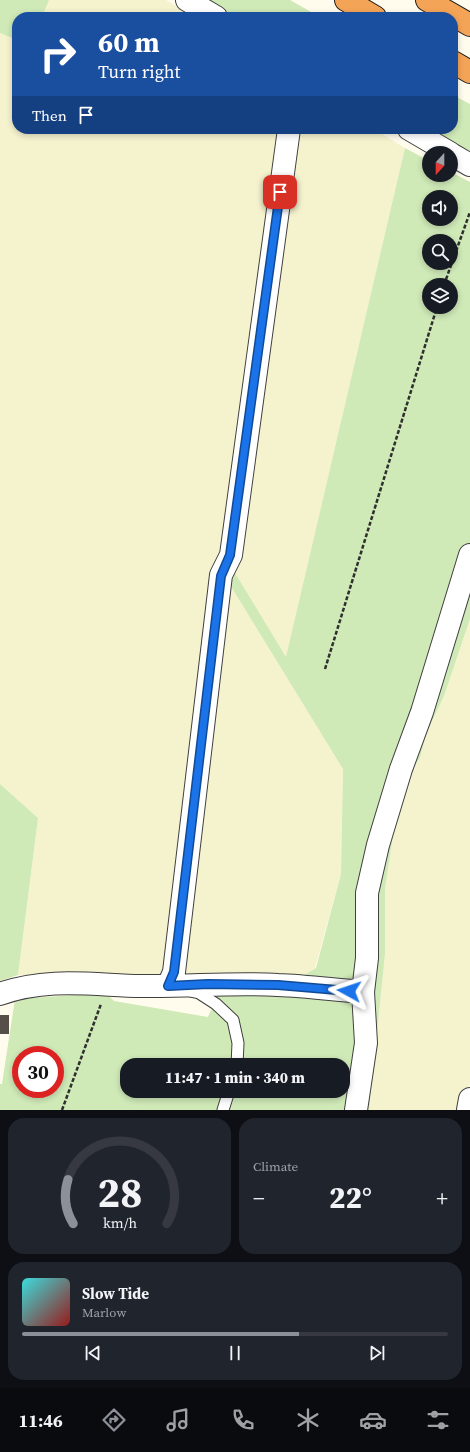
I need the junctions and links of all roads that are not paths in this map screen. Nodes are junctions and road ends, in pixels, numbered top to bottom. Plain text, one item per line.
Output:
1 (187, 0) edge
2 (346, 0) edge
3 (427, 0) edge
4 (207, 12) edge
5 (366, 12) edge
6 (448, 12) edge
7 (458, 18) edge
8 (470, 25) edge
9 (458, 65) edge
10 (470, 72) edge
11 (288, 134) edge
12 (418, 134) edge
13 (439, 146) edge
14 (458, 157) edge
15 (470, 165) edge
16 (470, 555) edge
17 (168, 986) junction
18 (363, 992) junction
19 (0, 994) edge
20 (237, 1058) edge
21 (226, 1098) edge
22 (470, 1099) edge
23 (222, 1110) edge
24 (356, 1110) edge
25 (468, 1110) edge

1 - 4 street
2 - 5 highway
3 - 6 highway
7 - 8 highway
9 - 10 highway
11 - 17 street
12 - 13 street
14 - 15 street
16 - 18 street
17 - 18 street
17 - 19 street
17 - 20 lane
18 - 24 street
21 - 23 lane
22 - 25 street

